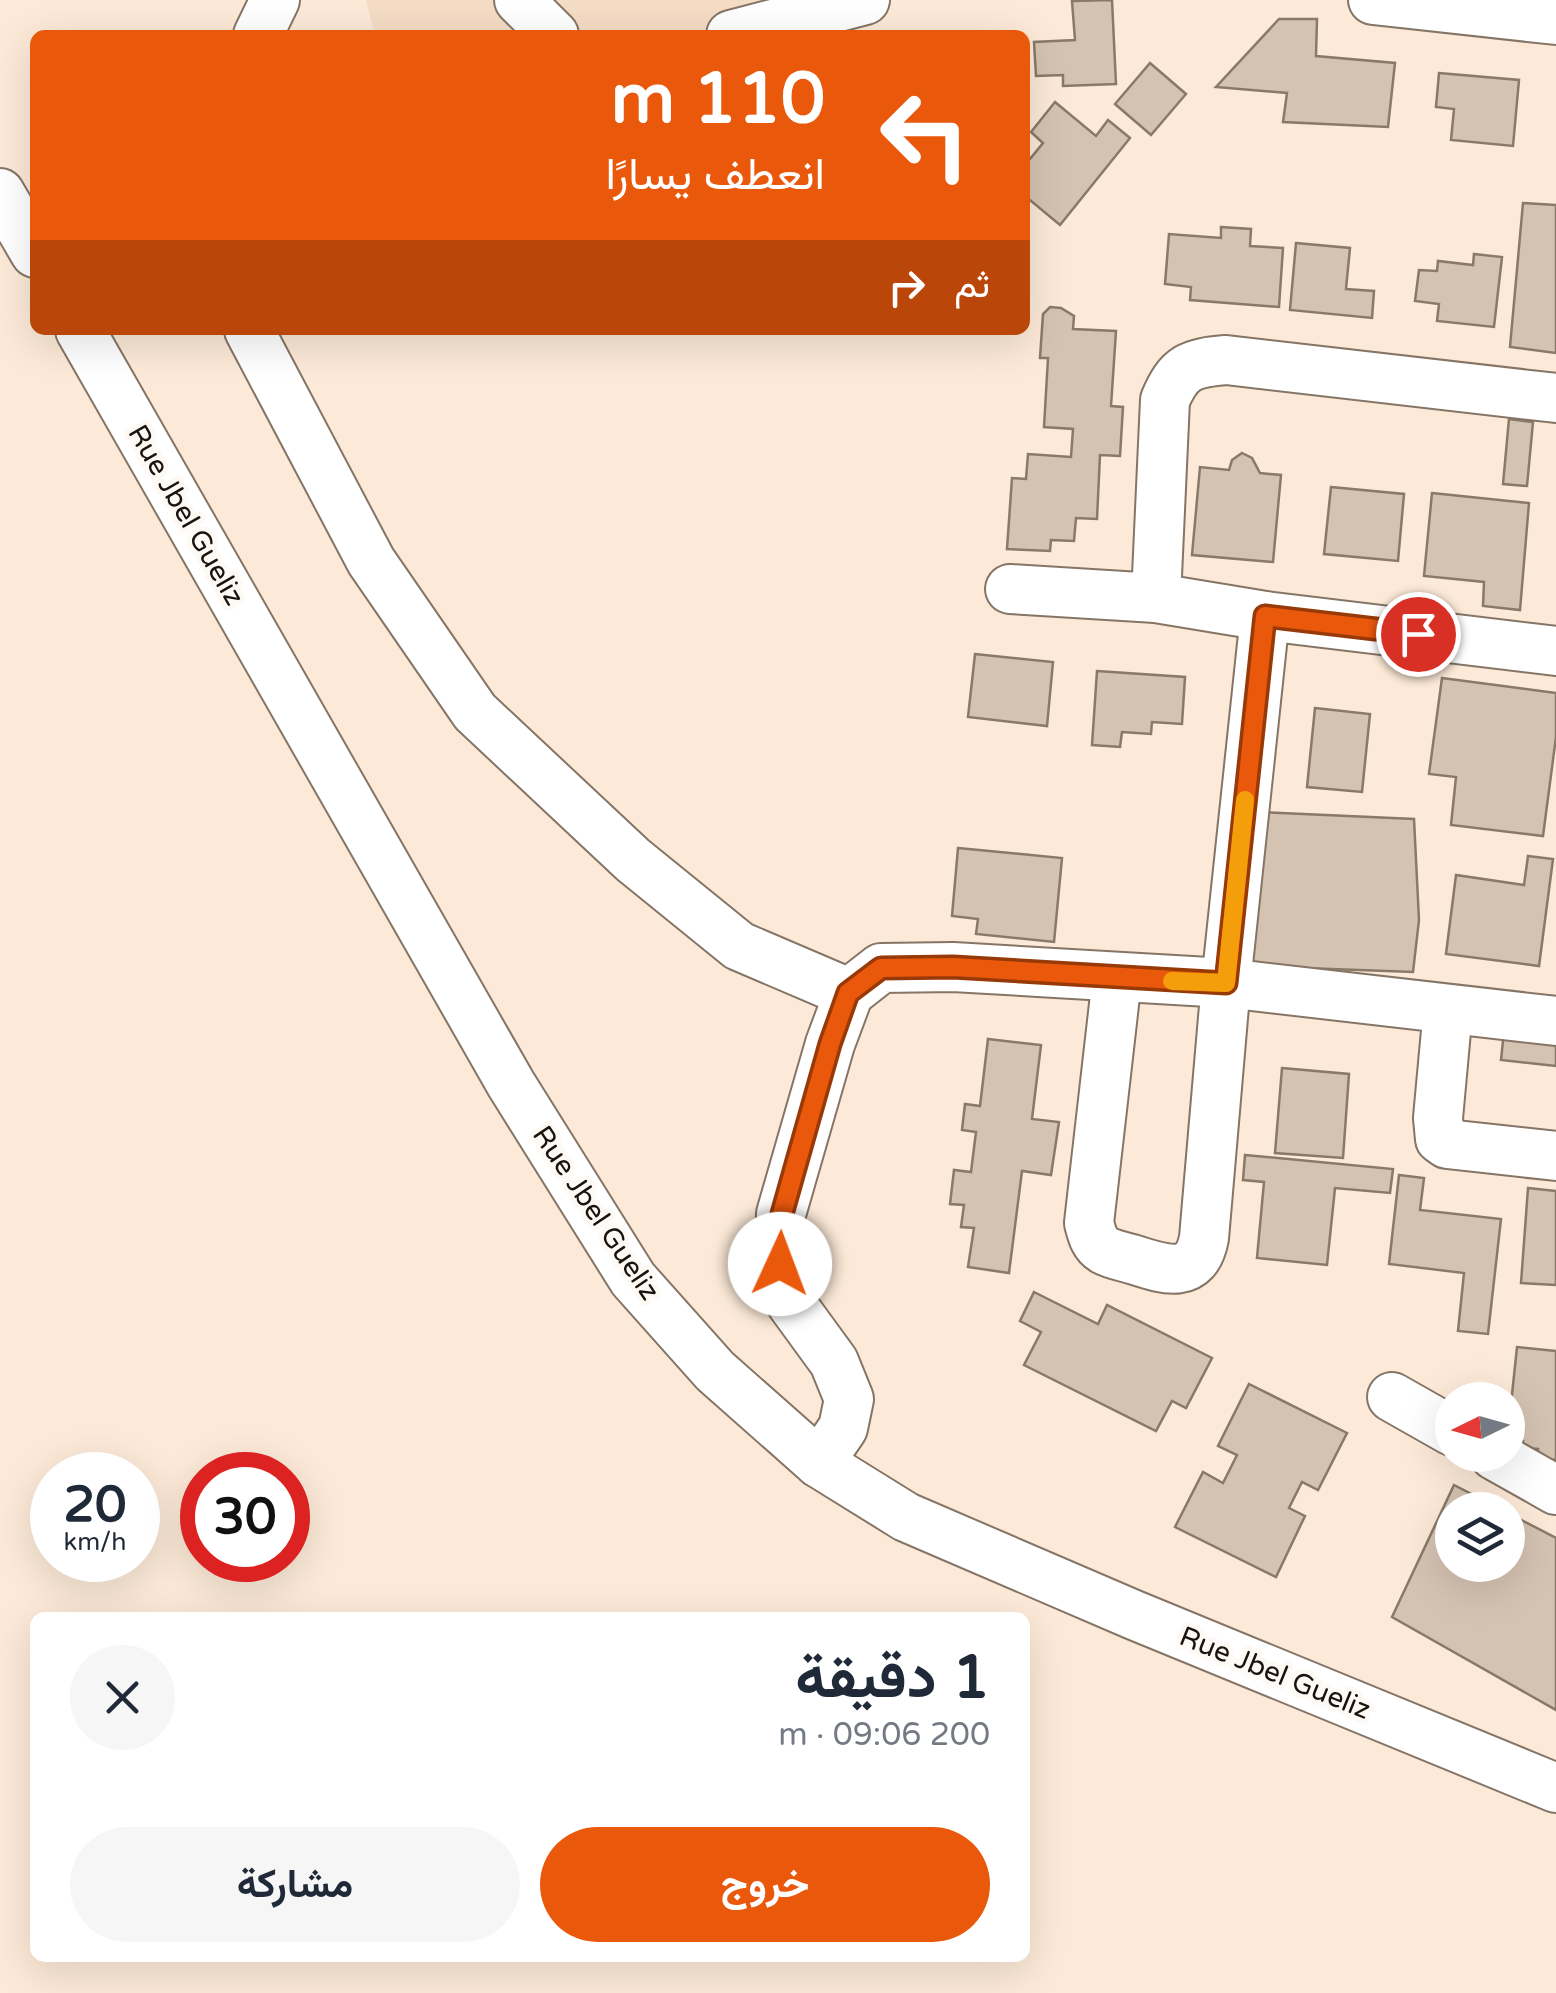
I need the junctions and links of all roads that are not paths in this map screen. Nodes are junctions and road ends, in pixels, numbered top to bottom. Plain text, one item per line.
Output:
1 (274, 0) edge
2 (518, 0) edge
3 (865, 0) edge
4 (1373, 0) edge
5 (1556, 20) edge
6 (260, 30) edge
7 (549, 30) edge
8 (750, 30) edge
9 (0, 193) edge
10 (30, 244) edge
11 (252, 335) edge
12 (96, 339) edge
13 (1556, 398) edge
14 (1010, 590) dead end
15 (1156, 598) junction
16 (1265, 616) junction
17 (1556, 651) edge
18 (1117, 978) junction
19 (1226, 983) junction
20 (848, 993) junction
21 (1448, 1009) junction
22 (1556, 1020) edge
23 (1556, 1156) edge
24 (1392, 1397) dead end
25 (1435, 1421) edge
26 (819, 1463) junction
27 (1524, 1472) edge
28 (1556, 1490) edge
29 (1556, 1788) edge

1 - 6 street
2 - 7 street
3 - 8 street
4 - 5 street
9 - 10 street
11 - 20 street
12 - 26 street, Rue Jbel Gueliz
13 - 15 street
14 - 15 street
15 - 16 street
16 - 17 street
16 - 19 street
18 - 19 street
18 - 19 street
18 - 20 street
19 - 21 street
20 - 26 street
21 - 22 street
21 - 23 street
24 - 25 street
26 - 29 street, Rue Jbel Gueliz
27 - 28 street

